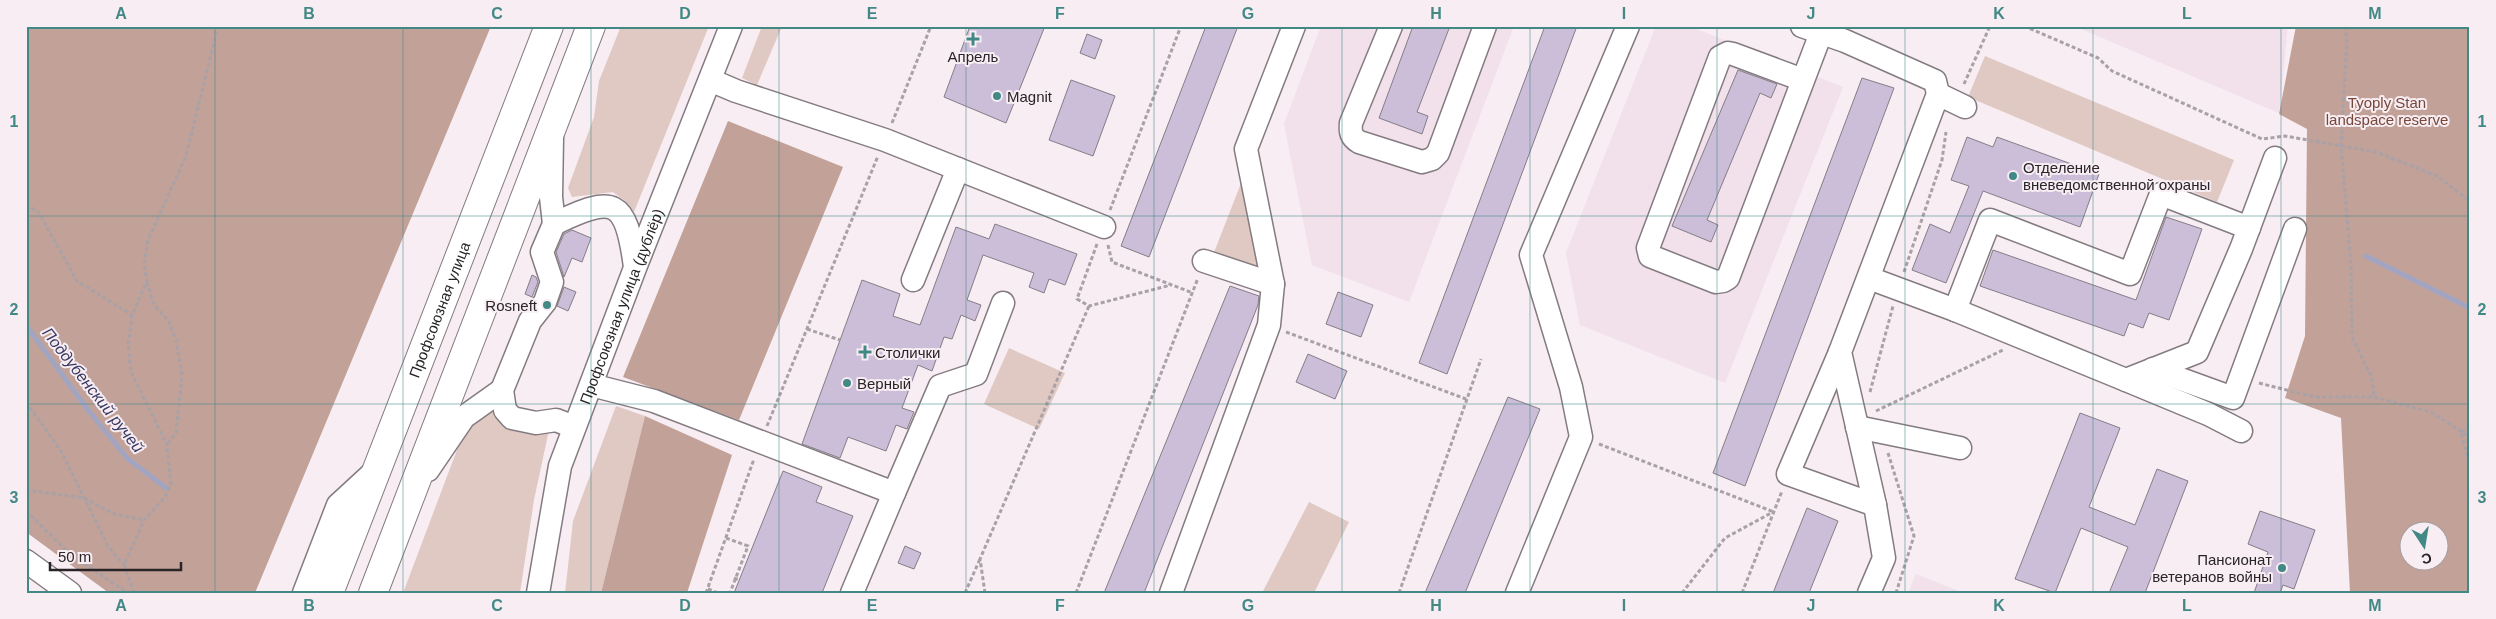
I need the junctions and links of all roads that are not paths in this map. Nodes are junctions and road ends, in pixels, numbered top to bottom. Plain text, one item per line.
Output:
1 (549, 26) edge
2 (591, 26) edge
3 (731, 26) edge
4 (1294, 26) edge
5 (1391, 26) edge
6 (1485, 26) edge
7 (1628, 26) edge
8 (1812, 30) edge
9 (1848, 34) edge
10 (710, 80) junction
11 (1803, 80) junction
12 (552, 125) junction
13 (2275, 158) dead end
14 (958, 169) junction
15 (554, 224) junction
16 (1104, 227) road end
17 (2249, 228) junction
18 (2295, 229) dead end
19 (1204, 261) road end
20 (635, 268) junction
21 (1869, 278) junction
22 (913, 280) dead end
23 (1273, 284) junction
24 (1003, 303) dead end
25 (1955, 310) junction
26 (1840, 352) junction
27 (2153, 369) junction
28 (2126, 380) junction
29 (591, 385) junction
30 (502, 390) junction
31 (574, 427) junction
32 (1857, 427) junction
33 (2241, 431) dead end
34 (1960, 448) dead end
35 (378, 468) junction
36 (894, 493) junction
37 (408, 500) junction
38 (1875, 506) junction
39 (26, 561) edge
40 (1877, 590) edge
41 (70, 593) edge
42 (304, 593) edge
43 (329, 593) edge
44 (373, 593) edge
45 (538, 593) edge
46 (852, 593) edge
47 (1171, 593) edge
48 (1517, 593) edge

1 - 35 main road, Профсоюзная улица
2 - 12 main road
3 - 10 street, Профсоюзная улица (дублёр)
4 - 23 street
5 - 6 street
7 - 48 street
8 - 9 street
8 - 11 street
9 - 21 street
10 - 14 street
10 - 20 street, Профсоюзная улица (дублёр)
11 - 11 street
12 - 15 street
12 - 37 main road
13 - 17 street
14 - 16 street
14 - 22 street
15 - 20 street
15 - 30 street
17 - 25 street
17 - 27 street
18 - 27 street
19 - 23 street
20 - 29 street, Профсоюзная улица (дублёр)
21 - 25 street
21 - 26 street
23 - 47 street
24 - 36 street
25 - 28 street
26 - 32 street
26 - 38 street
27 - 28 street
28 - 33 street
29 - 31 street, Профсоюзная улица (дублёр)
29 - 36 street
30 - 31 street
30 - 37 street
31 - 45 street, Профсоюзная улица (дублёр)
32 - 34 street
32 - 38 street
35 - 42 street
35 - 43 main road, Профсоюзная улица
36 - 46 street
37 - 44 main road
38 - 40 street
39 - 41 street

